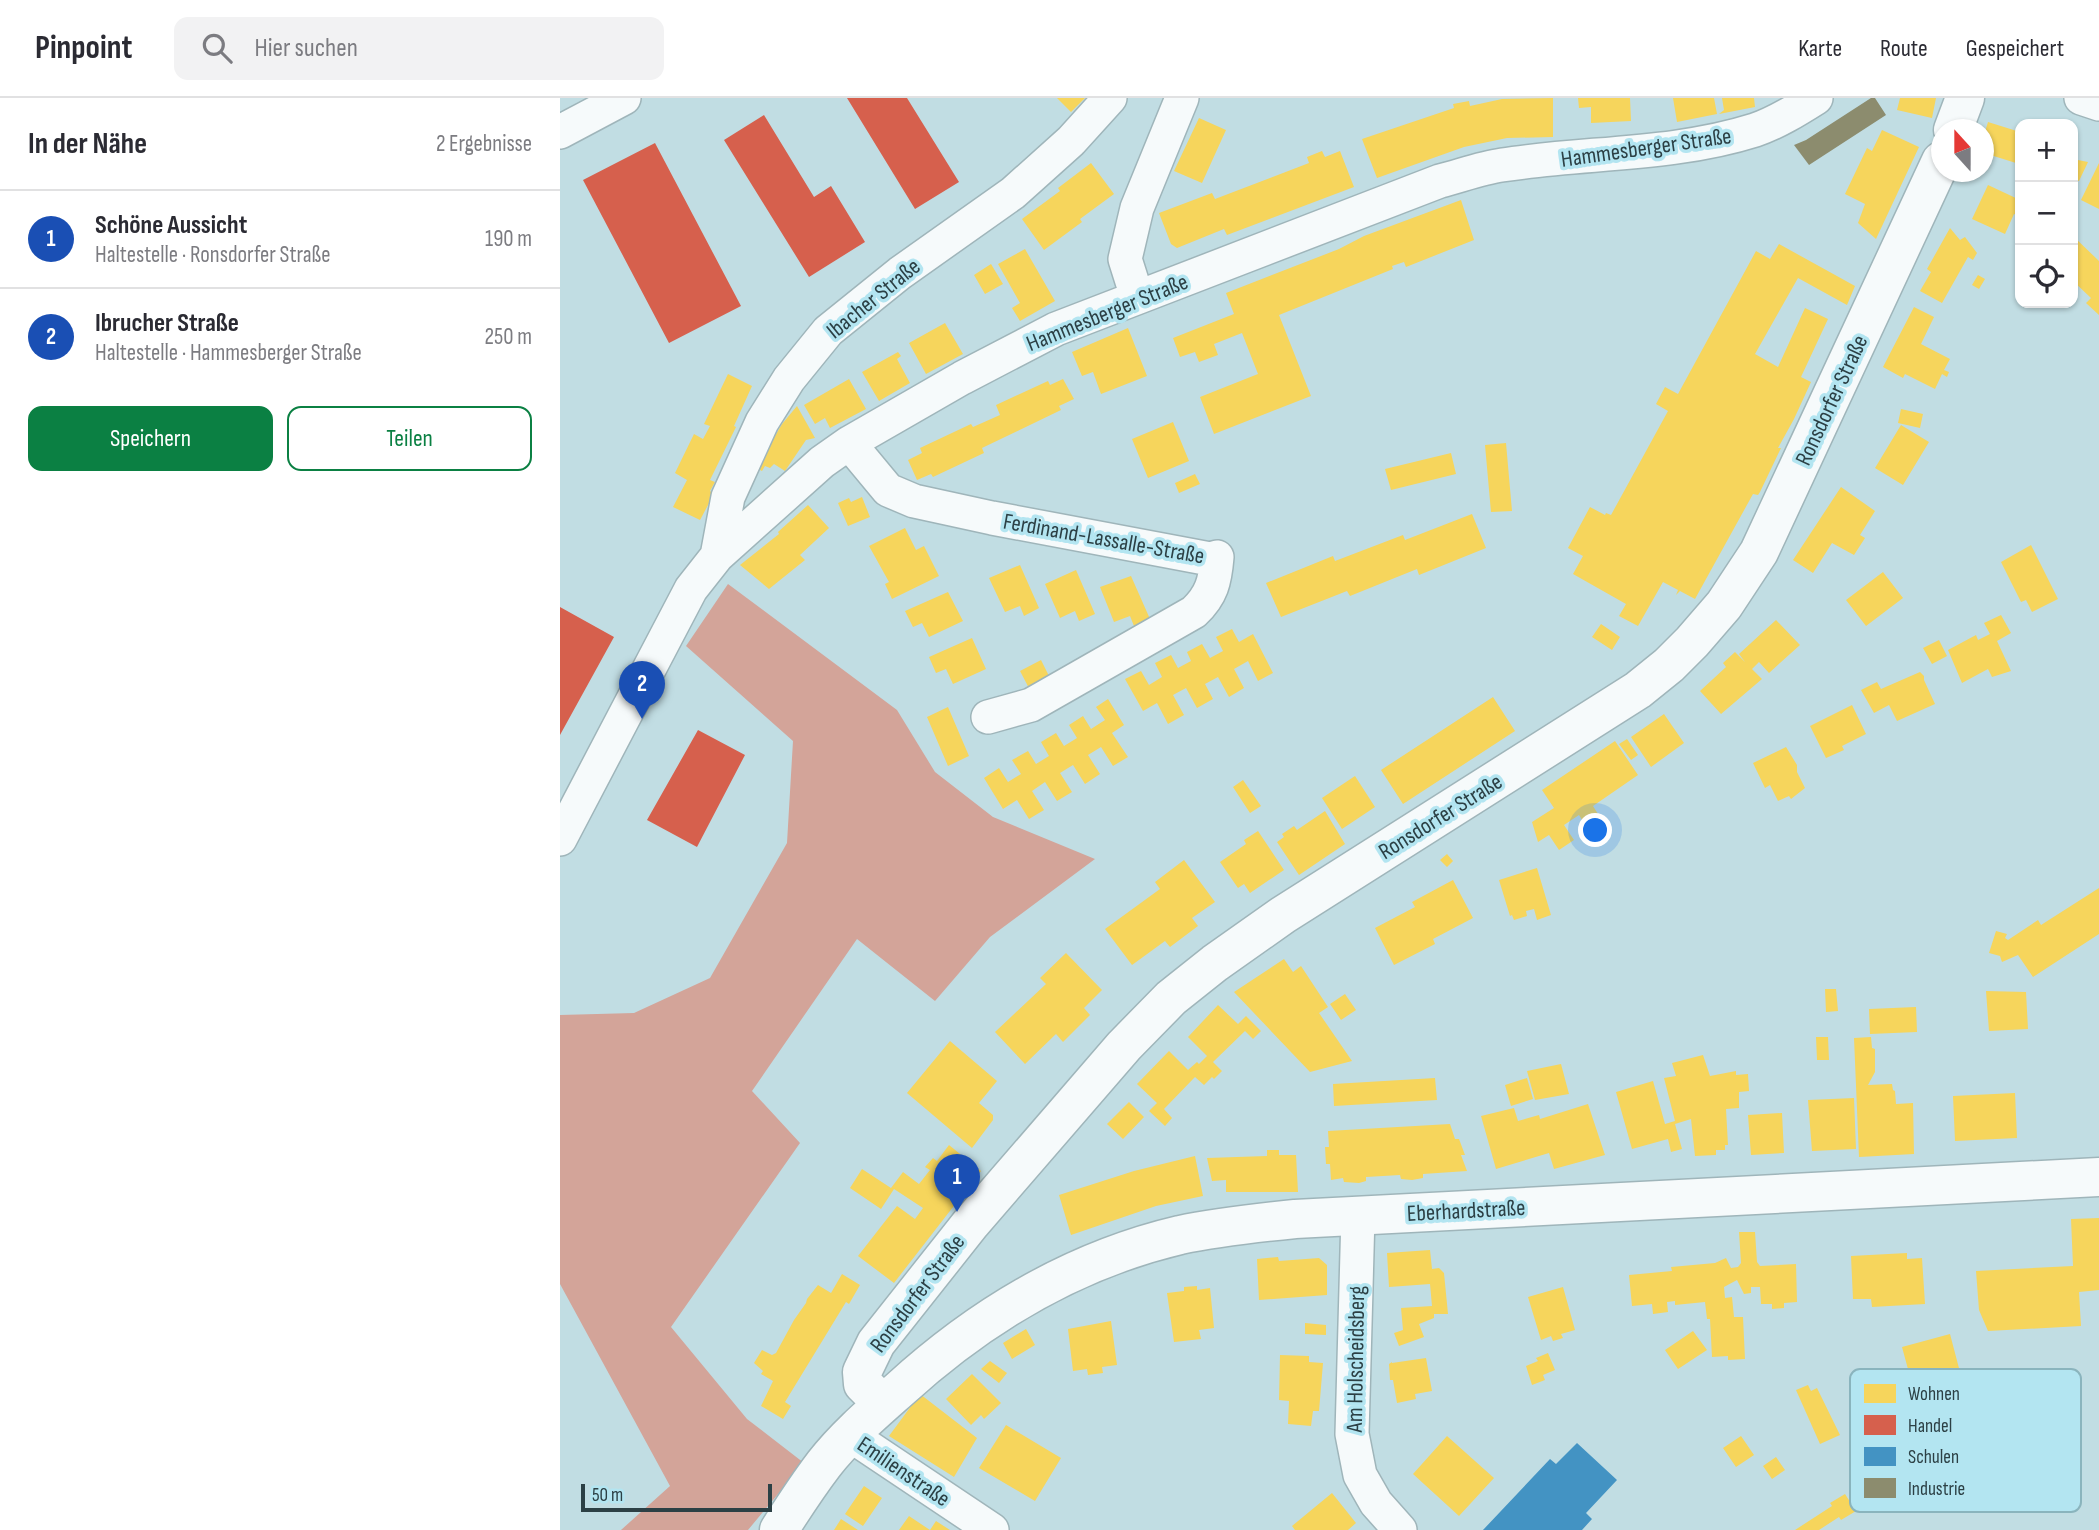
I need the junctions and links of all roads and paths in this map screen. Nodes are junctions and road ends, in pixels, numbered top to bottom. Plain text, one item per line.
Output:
1 (624, 98) edge
2 (1110, 98) edge
3 (1182, 98) edge
4 (1816, 98) edge
5 (1965, 98) edge
6 (2081, 98) edge
7 (2099, 104) edge
8 (1957, 119) edge
9 (560, 132) edge
10 (1931, 182) edge
11 (1137, 297) junction
12 (849, 443) junction
13 (717, 556) junction
14 (988, 717) dead end
15 (560, 839) edge
16 (2099, 1177) edge
17 (1358, 1216) junction
18 (883, 1404) junction
19 (850, 1435) junction
20 (779, 1530) edge
21 (992, 1530) edge
22 (1401, 1530) edge

1 - 9 street
2 - 13 street, Ibacher Straße
3 - 11 street
4 - 11 street, Hammesberger Straße
5 - 8 main road
6 - 7 street
10 - 18 main road, Ronsdorfer Straße
11 - 12 street, Hammesberger Straße
12 - 13 street, Hammesberger Straße
12 - 14 street, Ferdinand-Lassalle-Straße
13 - 15 street, Hammesberger Straße
16 - 17 main road, Eberhardstraße
17 - 18 main road, Eberhardstraße
17 - 22 street, Am Holscheidsberg
18 - 19 main road, Eberhardstraße
19 - 20 main road, Eberhardstraße
19 - 21 street, Emilienstraße

